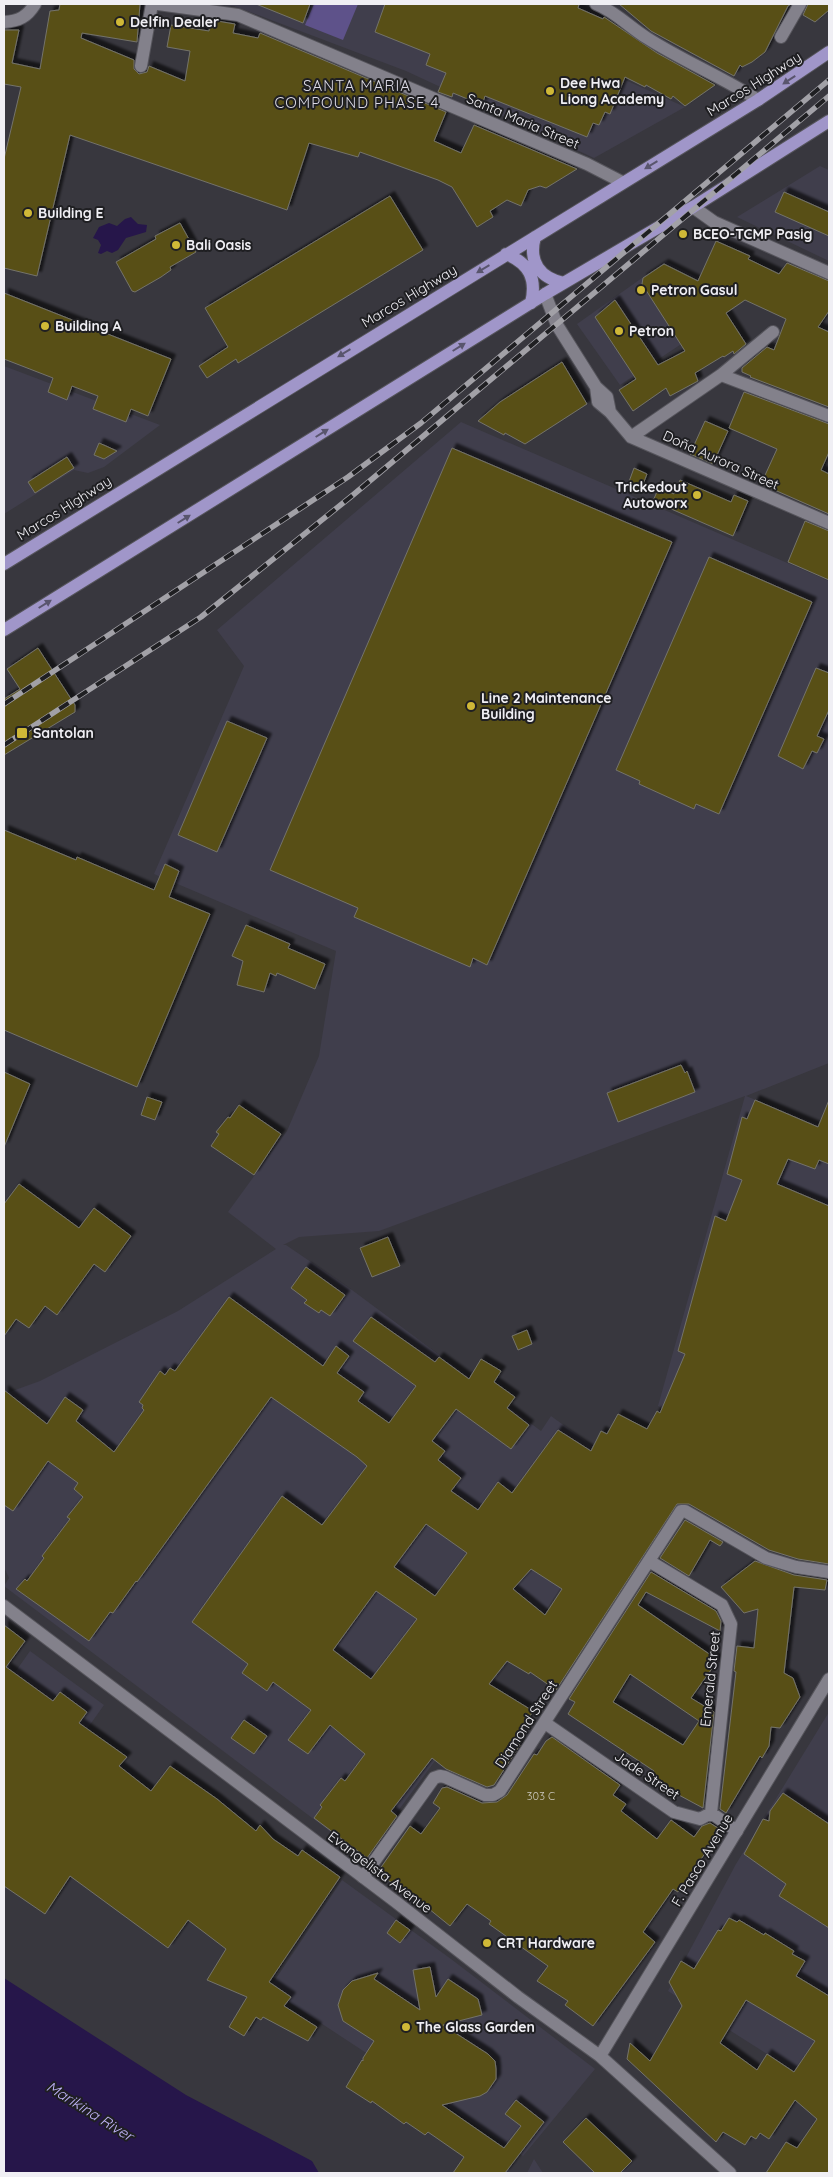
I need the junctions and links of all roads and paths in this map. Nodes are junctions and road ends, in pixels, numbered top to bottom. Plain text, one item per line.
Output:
1 (35, 4) edge
2 (152, 4) edge
3 (158, 4) edge
4 (596, 4) edge
5 (800, 4) edge
6 (4, 22) edge
7 (781, 38) dead end
8 (829, 52) edge
9 (141, 66) dead end
10 (758, 100) junction
11 (829, 121) edge
12 (622, 182) junction
13 (693, 207) junction
14 (535, 237) junction
15 (506, 254) junction
16 (829, 273) edge
17 (564, 283) junction
18 (545, 294) junction
19 (531, 303) junction
20 (774, 332) dead end
21 (721, 375) junction
22 (829, 416) edge
23 (632, 437) junction
24 (829, 524) edge
25 (4, 564) edge
26 (4, 630) edge
27 (649, 1561) junction
28 (829, 1572) edge
29 (4, 1606) edge
30 (829, 1679) edge
31 (545, 1723) junction
32 (711, 1813) junction
33 (737, 1831) junction
34 (362, 1877) junction
35 (600, 2056) junction
36 (730, 2173) edge

1 - 6 street
2 - 9 street
3 - 12 street, Santa Maria Street
4 - 10 street
5 - 7 street
8 -> 10 main road, Marcos Highway
10 -> 12 main road, Marcos Highway
11 - 13 main road
12 - 14 main road, Marcos Highway
13 - 16 street
13 - 17 main road
14 - 15 main road, Marcos Highway
14 - 17 main road
15 - 19 main road
15 -> 25 main road, Marcos Highway
17 - 18 main road
18 - 19 main road
18 - 23 street, Doña Aurora Street
26 -> 19 main road
20 - 21 street
21 - 22 street
21 - 23 street
23 - 24 street, Doña Aurora Street
27 - 28 street, Diamond Street
27 - 31 street, Diamond Street
27 - 32 street, Emerald Street
29 - 34 street, Evangelista Avenue
30 - 33 street, F. Pasco Avenue
31 - 32 street, Jade Street
31 - 34 street, Diamond Street
32 - 33 street
33 - 35 street, F. Pasco Avenue
34 - 35 street, Evangelista Avenue
35 - 36 street, Evangelista Avenue

